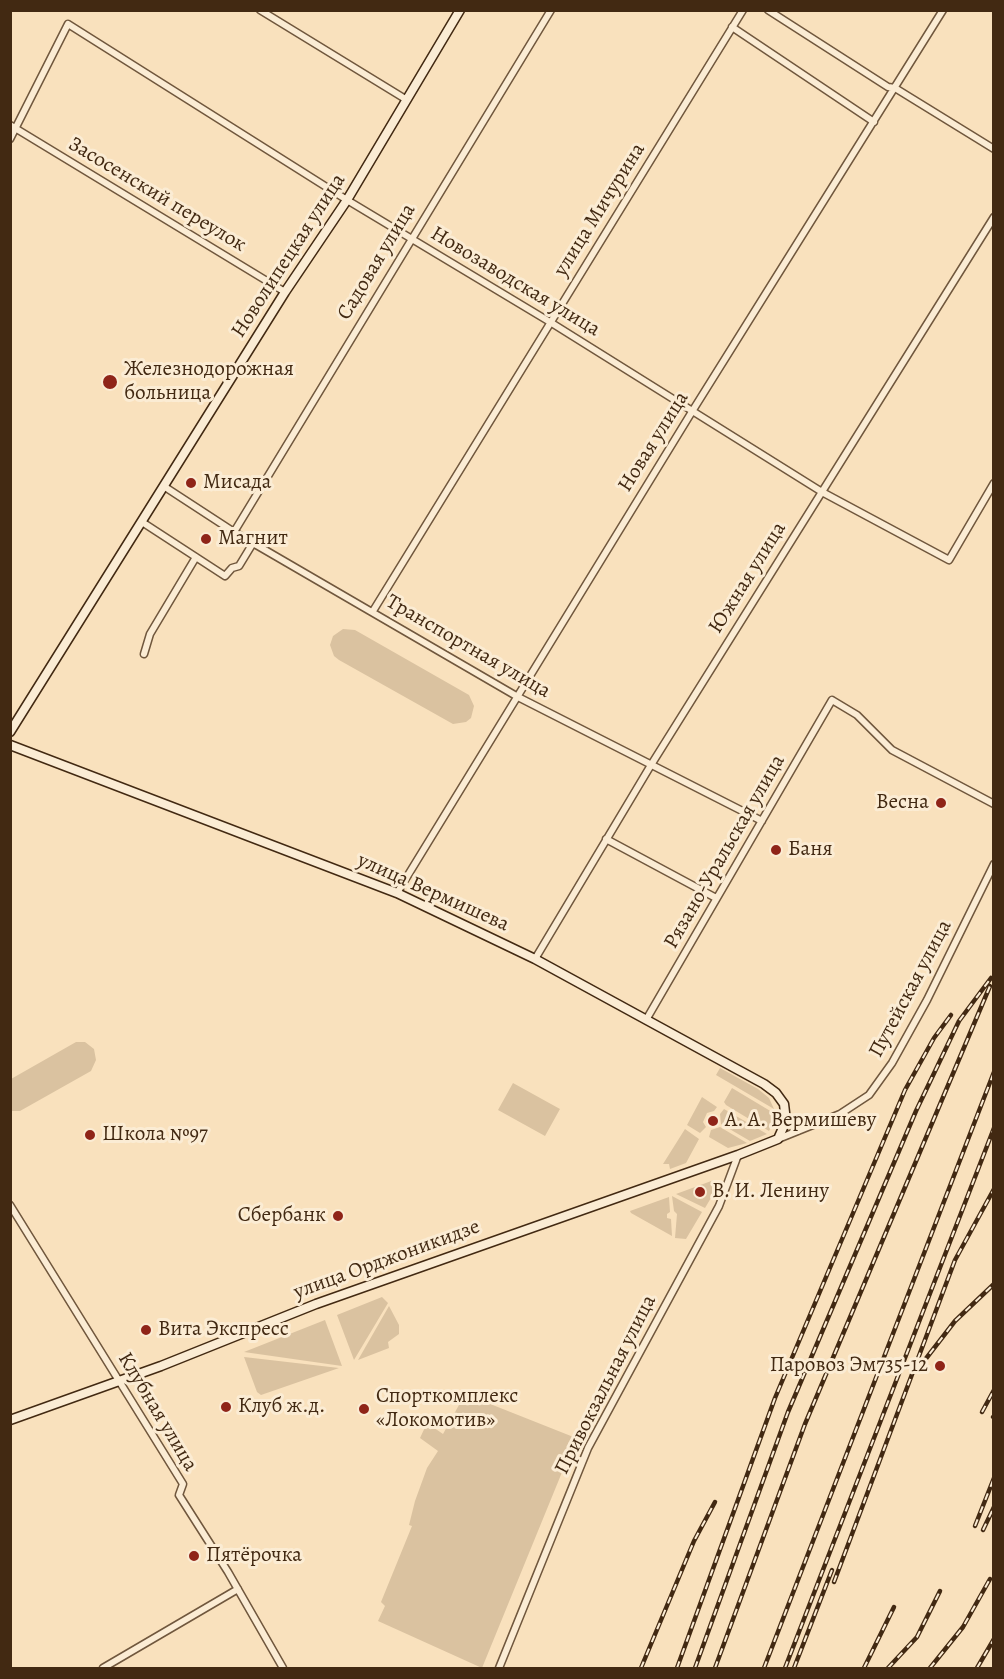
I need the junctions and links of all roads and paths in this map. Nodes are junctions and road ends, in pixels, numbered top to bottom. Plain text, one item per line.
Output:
1 (260, 10) edge
2 (460, 10) edge
3 (551, 10) edge
4 (743, 10) edge
5 (768, 10) edge
6 (943, 10) edge
7 (732, 27) junction
8 (895, 88) junction
9 (407, 100) junction
10 (874, 122) junction
11 (14, 127) edge
12 (10, 139) edge
13 (993, 149) edge
14 (347, 200) junction
15 (993, 217) edge
16 (410, 238) junction
17 (285, 292) junction
18 (550, 322) junction
19 (693, 410) junction
20 (993, 483) edge
21 (165, 487) junction
22 (822, 492) junction
23 (142, 522) junction
24 (234, 532) junction
25 (253, 543) junction
26 (196, 557) junction
27 (373, 611) junction
28 (144, 654) dead end
29 (518, 696) junction
30 (10, 732) edge
31 (10, 746) edge
32 (651, 765) junction
33 (993, 804) edge
34 (762, 821) junction
35 (606, 839) junction
36 (993, 864) edge
37 (397, 893) junction
38 (716, 898) junction
39 (535, 959) junction
40 (646, 1020) junction
41 (778, 1139) junction
42 (738, 1155) junction
43 (10, 1205) edge
44 (119, 1381) junction
45 (10, 1420) edge
46 (237, 1589) junction
47 (103, 1668) edge
48 (282, 1668) edge
49 (499, 1668) edge

1 - 9 street
2 - 9 street, Новолипецкая улица
3 - 16 street, Садовая улица
4 - 7 street, улица Мичурина
5 - 8 street
6 - 8 street, Новая улица
7 - 10 street
7 - 18 street, улица Мичурина
8 - 10 street, Новая улица
8 - 13 street
9 - 14 street, Новолипецкая улица
10 - 19 street, Новая улица
11 - 12 street
11 - 14 street, Новозаводская улица
11 - 17 street, Засосенский переулок
14 - 16 street, Новозаводская улица
14 - 17 street, Новолипецкая улица
15 - 22 street, Южная улица
16 - 18 street, Новозаводская улица
16 - 24 street, Садовая улица
17 - 21 street, Новолипецкая улица
18 - 19 street, Новозаводская улица
18 - 27 street, улица Мичурина
19 - 22 street, Новозаводская улица
19 - 29 street, Новая улица
20 - 22 street, Новозаводская улица
21 - 23 street, Новолипецкая улица
21 - 24 street, Транспортная улица
22 - 32 street, Южная улица
23 - 26 street
23 - 30 street, Новолипецкая улица
24 - 25 street, Транспортная улица
25 - 26 street
25 - 27 street, Транспортная улица
26 - 28 street
27 - 29 street, Транспортная улица
29 - 32 street, Транспортная улица
29 - 37 street, Новая улица
31 - 37 street, улица Вермишева
32 - 34 street, Транспортная улица
32 - 35 street, Южная улица
33 - 34 street, Рязано-Уральская улица
34 - 38 street, Рязано-Уральская улица
35 - 38 street
35 - 39 street, Южная улица
36 - 41 street, Путейская улица
37 - 39 street, улица Вермишева
38 - 40 street, Рязано-Уральская улица
39 - 40 street, улица Вермишева
40 - 41 street, улица Вермишева
41 - 42 street, улица Орджоникидзе
42 - 44 street, улица Орджоникидзе
42 - 49 street, Привокзальная улица
43 - 44 street, Клубная улица
44 - 45 street, улица Орджоникидзе
44 - 46 street, Клубная улица
46 - 47 street
46 - 48 street, Клубная улица

